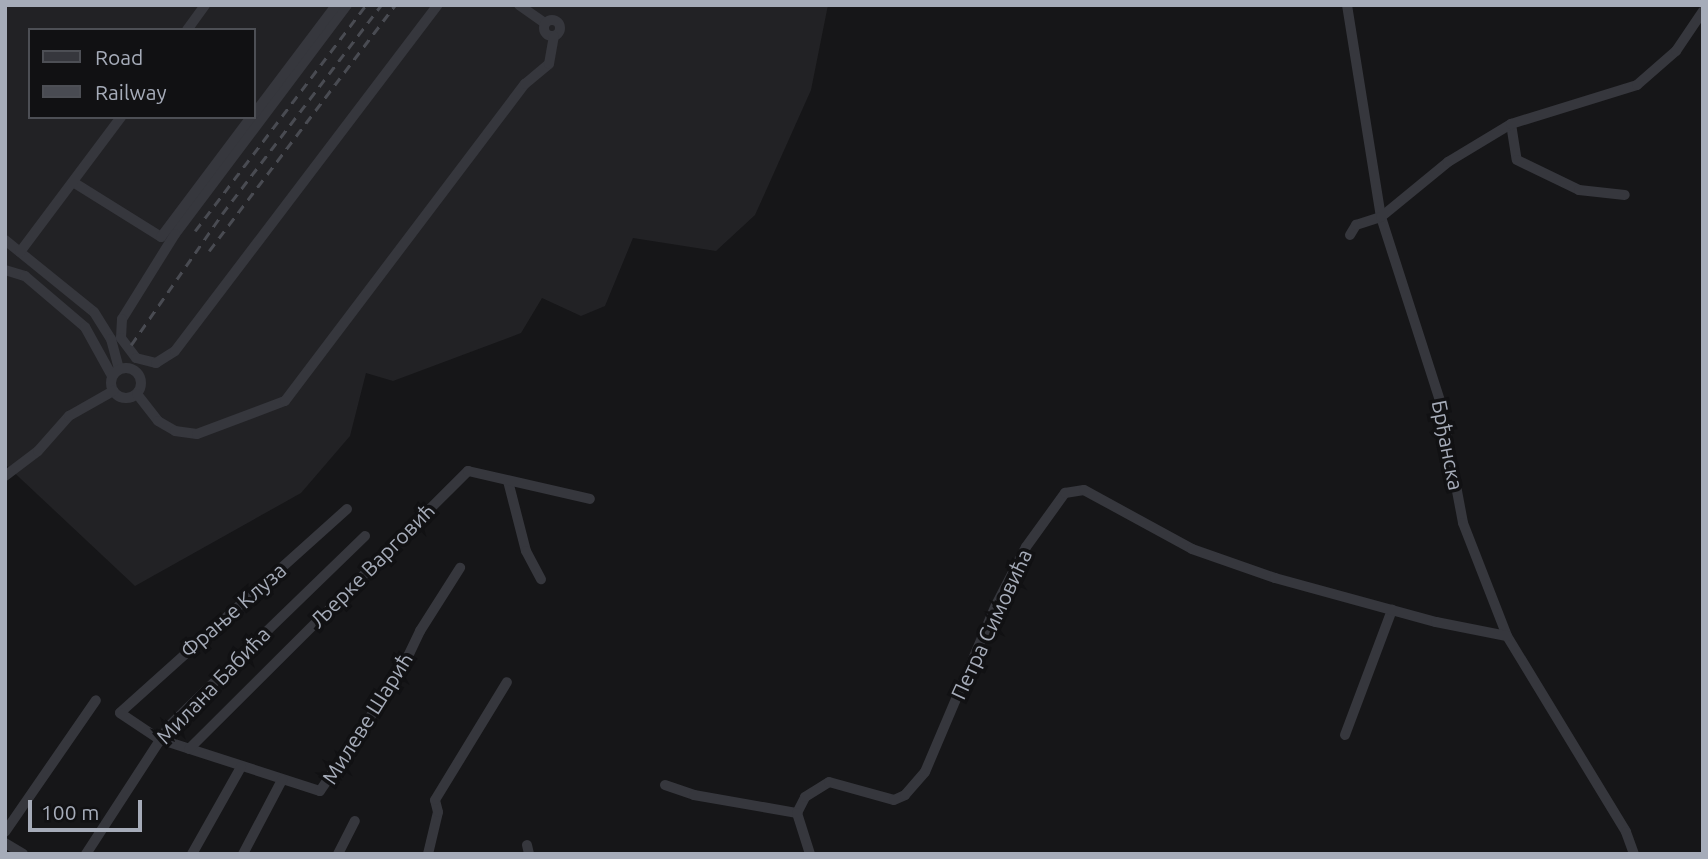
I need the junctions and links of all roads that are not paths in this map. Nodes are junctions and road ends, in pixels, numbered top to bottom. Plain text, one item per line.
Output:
1 (205, 5) edge
2 (336, 5) edge
3 (347, 5) edge
4 (438, 5) edge
5 (519, 5) edge
6 (1348, 5) edge
7 (1703, 11) edge
8 (188, 28) edge
9 (256, 109) edge
10 (119, 119) edge
11 (248, 119) edge
12 (1511, 124) junction
13 (72, 182) junction
14 (1626, 195) dead end
15 (1381, 217) junction
16 (1350, 235) dead end
17 (5, 240) edge
18 (20, 252) junction
19 (5, 270) edge
20 (116, 373) junction
21 (113, 391) junction
22 (137, 394) junction
23 (5, 477) edge
24 (508, 481) junction
25 (590, 499) dead end
26 (347, 509) dead end
27 (365, 536) dead end
28 (460, 568) dead end
29 (541, 579) dead end
30 (1392, 610) junction
31 (1507, 636) junction
32 (507, 682) dead end
33 (96, 701) dead end
34 (120, 713) joint
35 (1345, 735) dead end
36 (159, 738) junction
37 (189, 748) junction
38 (241, 767) junction
39 (282, 780) junction
40 (665, 785) dead end
41 (797, 813) junction
42 (355, 821) dead end
43 (5, 832) edge
44 (5, 843) edge
45 (23, 854) edge
46 (86, 854) edge
47 (192, 854) edge
48 (243, 854) edge
49 (338, 854) edge
50 (428, 854) edge
51 (810, 854) edge
52 (1634, 854) edge

1 - 8 street
2 - 9 street
3 - 4 street
5 - 22 street
6 - 15 street, Брђанска
7 - 12 street
10 - 13 street
11 - 13 street
12 - 14 street
12 - 15 street
13 - 18 street
15 - 16 street
15 - 31 street, Брђанска
17 - 18 street
18 - 20 street
19 - 20 street
20 - 21 street
20 - 22 street
21 - 22 street
21 - 23 street
24 - 25 street, Љерке Варговић
24 - 29 street
24 - 37 street, Љерке Варговић
26 - 34 street, Фрање Клуза
27 - 36 street, Милана Бабића
28 - 39 street, Милеве Шарић
30 - 31 street, Петра Симовића
30 - 35 street
30 - 41 street, Петра Симовића
31 - 52 street, Брђанска
32 - 50 street
33 - 43 street
34 - 36 street, Милеве Шарић
36 - 37 street, Милеве Шарић
36 - 46 street, Милана Бабића
37 - 38 street, Милеве Шарић
38 - 39 street, Милеве Шарић
38 - 47 street
39 - 48 street
40 - 41 street
41 - 51 street
42 - 49 street
44 - 45 street

